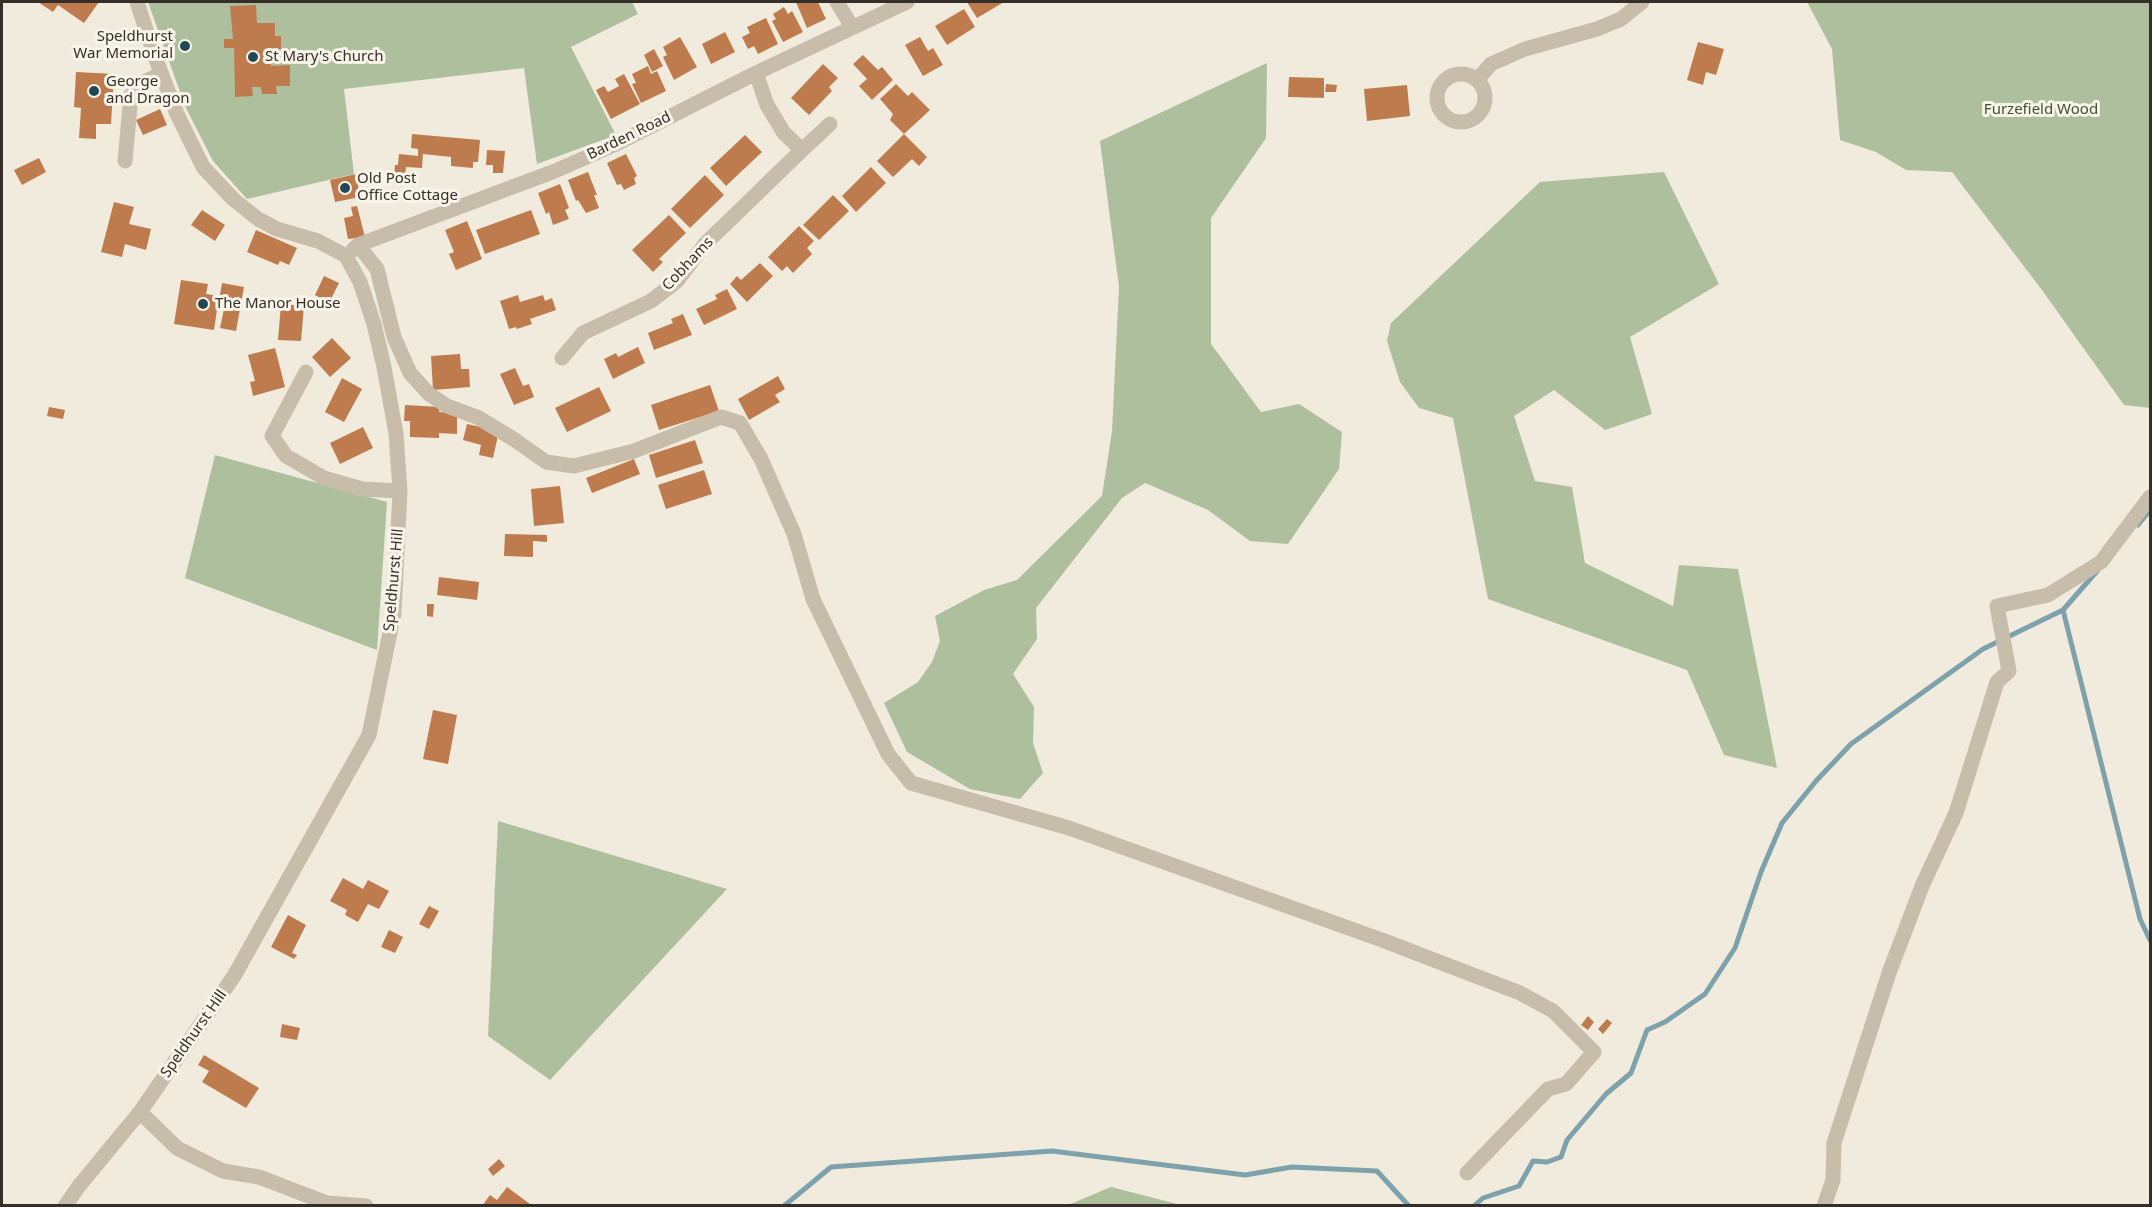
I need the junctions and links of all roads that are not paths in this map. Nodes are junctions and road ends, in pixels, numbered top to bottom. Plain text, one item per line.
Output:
1 (137, 2) edge
2 (837, 2) edge
3 (907, 2) edge
4 (1642, 2) edge
5 (852, 27) junction
6 (161, 74) junction
7 (756, 74) junction
8 (1477, 80) dead end
9 (830, 124) dead end
10 (802, 150) junction
11 (125, 161) dead end
12 (358, 245) junction
13 (346, 256) junction
14 (562, 358) dead end
15 (306, 372) dead end
16 (400, 491) junction
17 (2151, 497) edge
18 (140, 1112) junction
19 (1467, 1173) dead end
20 (65, 1206) edge
21 (366, 1206) edge
22 (1824, 1206) edge

1 - 6 street
2 - 5 street
3 - 5 street, Barden Road
4 - 8 street
5 - 7 street, Barden Road
6 - 11 street
6 - 13 street
7 - 10 street
7 - 12 street, Barden Road
9 - 10 street, Cobhams
10 - 14 street, Cobhams
12 - 13 street, Barden Road
12 - 19 street
13 - 16 street, Speldhurst Hill
15 - 16 street
16 - 18 street, Speldhurst Hill
17 - 22 street
18 - 20 street, Speldhurst Hill
18 - 21 street

